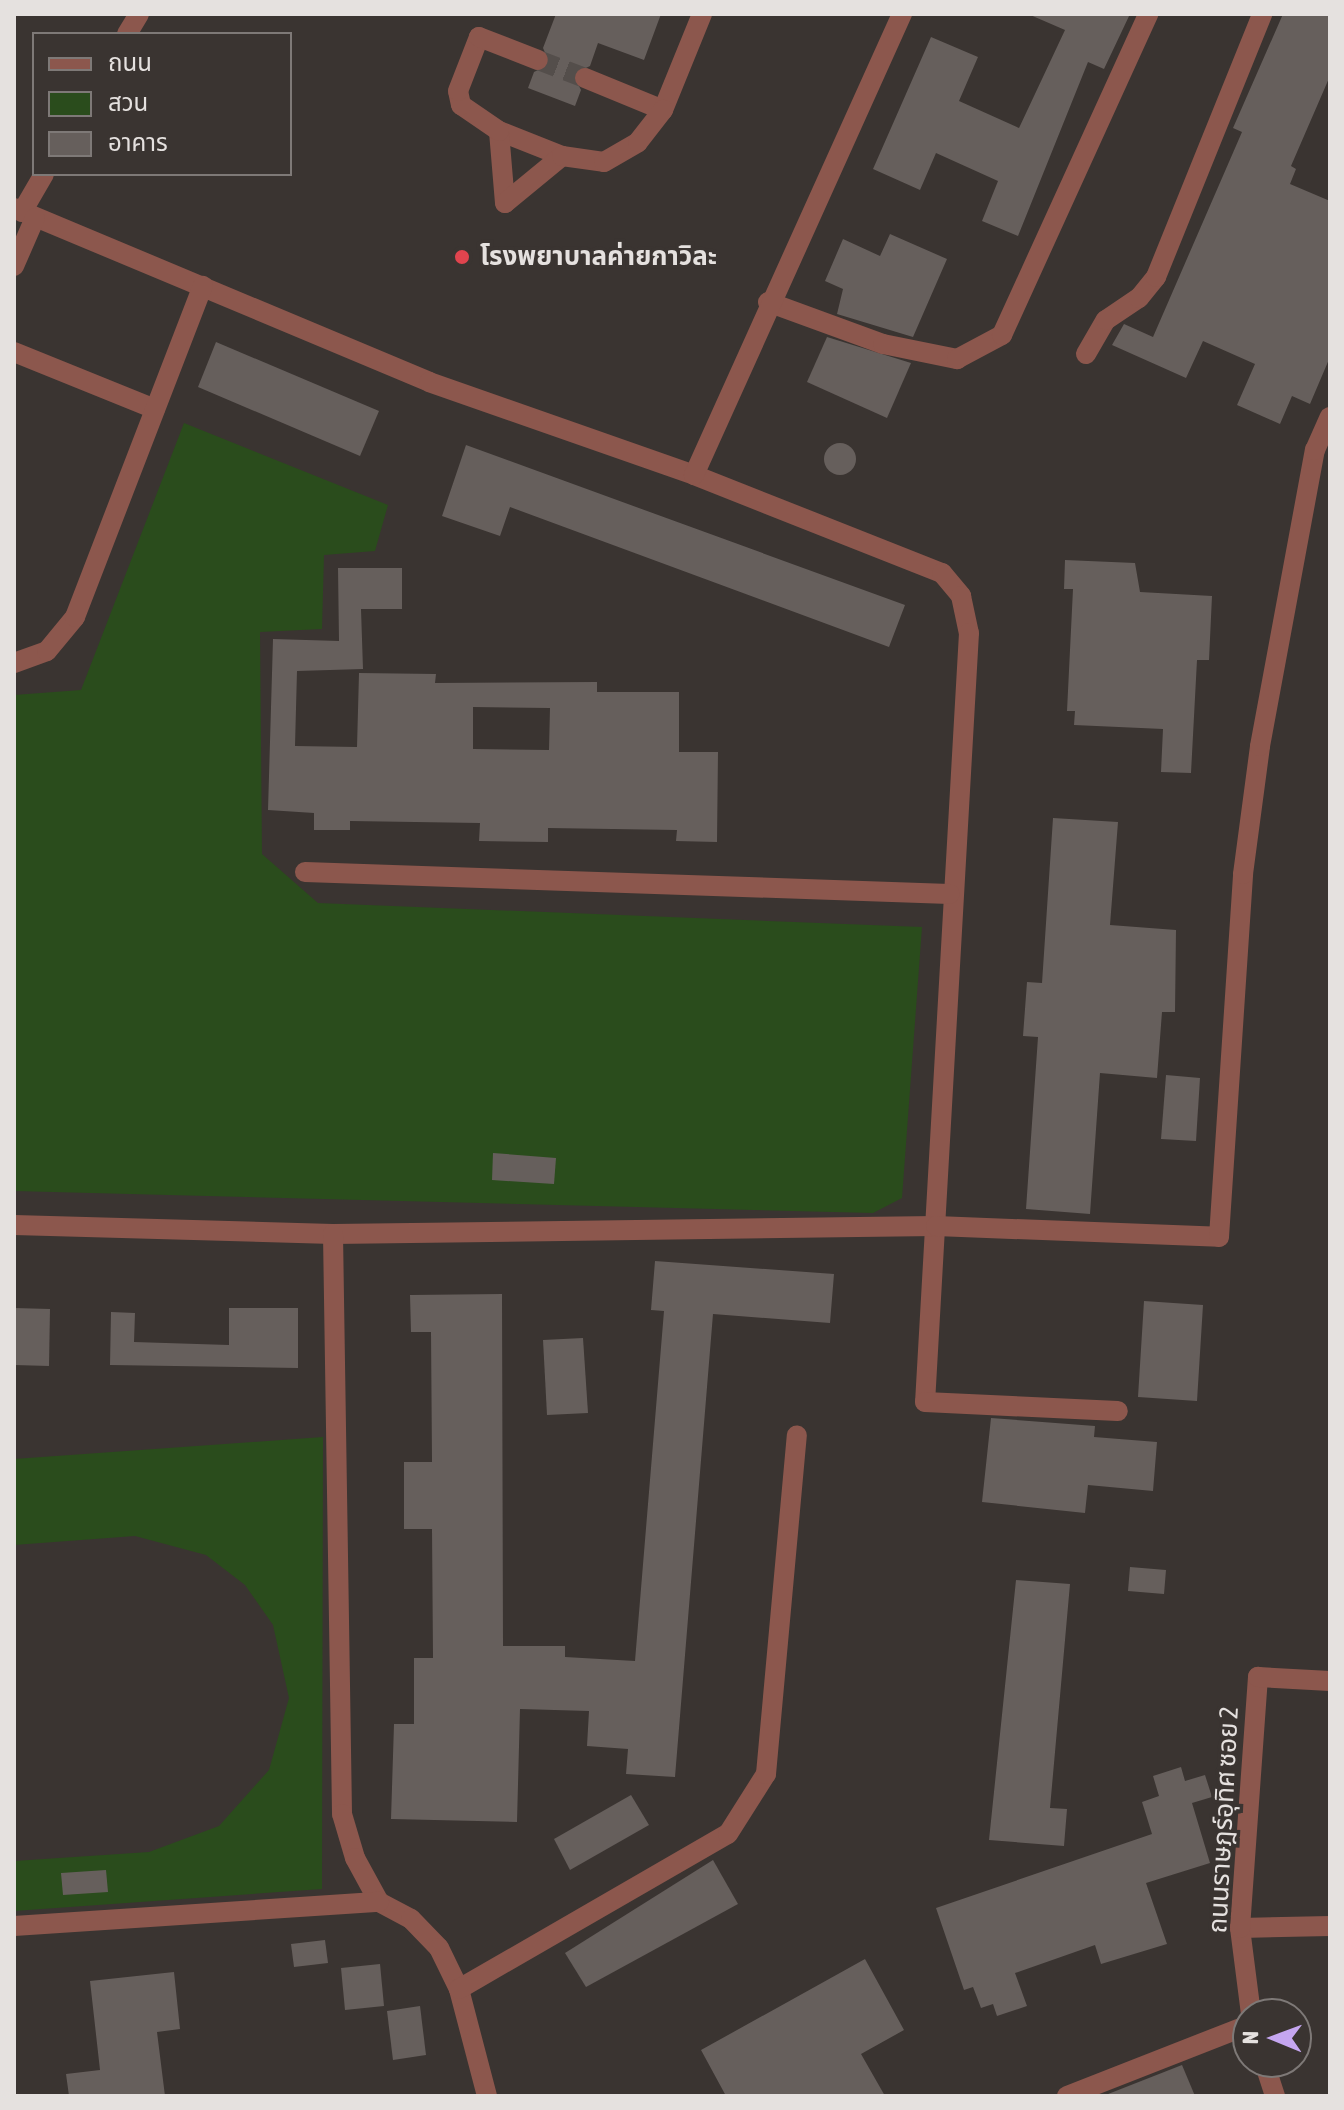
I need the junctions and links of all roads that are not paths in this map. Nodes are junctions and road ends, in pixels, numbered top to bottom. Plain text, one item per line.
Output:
1 (139, 14) edge
2 (702, 14) edge
3 (902, 14) edge
4 (1148, 14) edge
5 (1262, 14) edge
6 (128, 32) edge
7 (538, 60) tunnel mouth
8 (585, 78) tunnel mouth
9 (663, 110) junction
10 (499, 131) junction
11 (562, 156) junction
12 (43, 176) edge
13 (24, 213) edge
14 (14, 266) edge
15 (203, 286) junction
16 (768, 302) junction
17 (14, 352) edge
18 (1086, 354) dead end
19 (155, 409) junction
20 (1330, 417) edge
21 (1323, 453) edge
22 (694, 475) junction
23 (14, 663) edge
24 (305, 872) dead end
25 (950, 894) junction
26 (14, 1225) edge
27 (936, 1226) junction
28 (333, 1234) junction
29 (1118, 1411) dead end
30 (797, 1435) dead end
31 (1330, 1681) edge
32 (379, 1902) junction
33 (14, 1926) edge
34 (1330, 1926) edge
35 (1240, 1928) junction
36 (459, 1989) junction
37 (1249, 1998) edge
38 (1232, 2031) edge
39 (487, 2096) edge
40 (1067, 2096) edge

1 - 6 street
2 - 9 street
3 - 16 street
4 - 16 street
5 - 18 street
7 - 10 street
8 - 9 street
9 - 11 street
10 - 11 street
10 - 11 street
12 - 13 street
13 - 14 street
13 - 15 street
15 - 19 street
15 - 22 street
16 - 22 street
17 - 19 street
19 - 23 street
20 - 21 street
21 - 27 street
22 - 25 street
24 - 25 street
25 - 27 street
26 - 28 street
27 - 28 street
27 - 29 street
28 - 32 street
30 - 36 street
31 - 35 street, ถนนราษฎร์อุทิศ ซอย 2
32 - 33 street
32 - 36 street
34 - 35 street
35 - 37 street, ถนนราษฎร์อุทิศ ซอย 2
36 - 39 street
38 - 40 street

